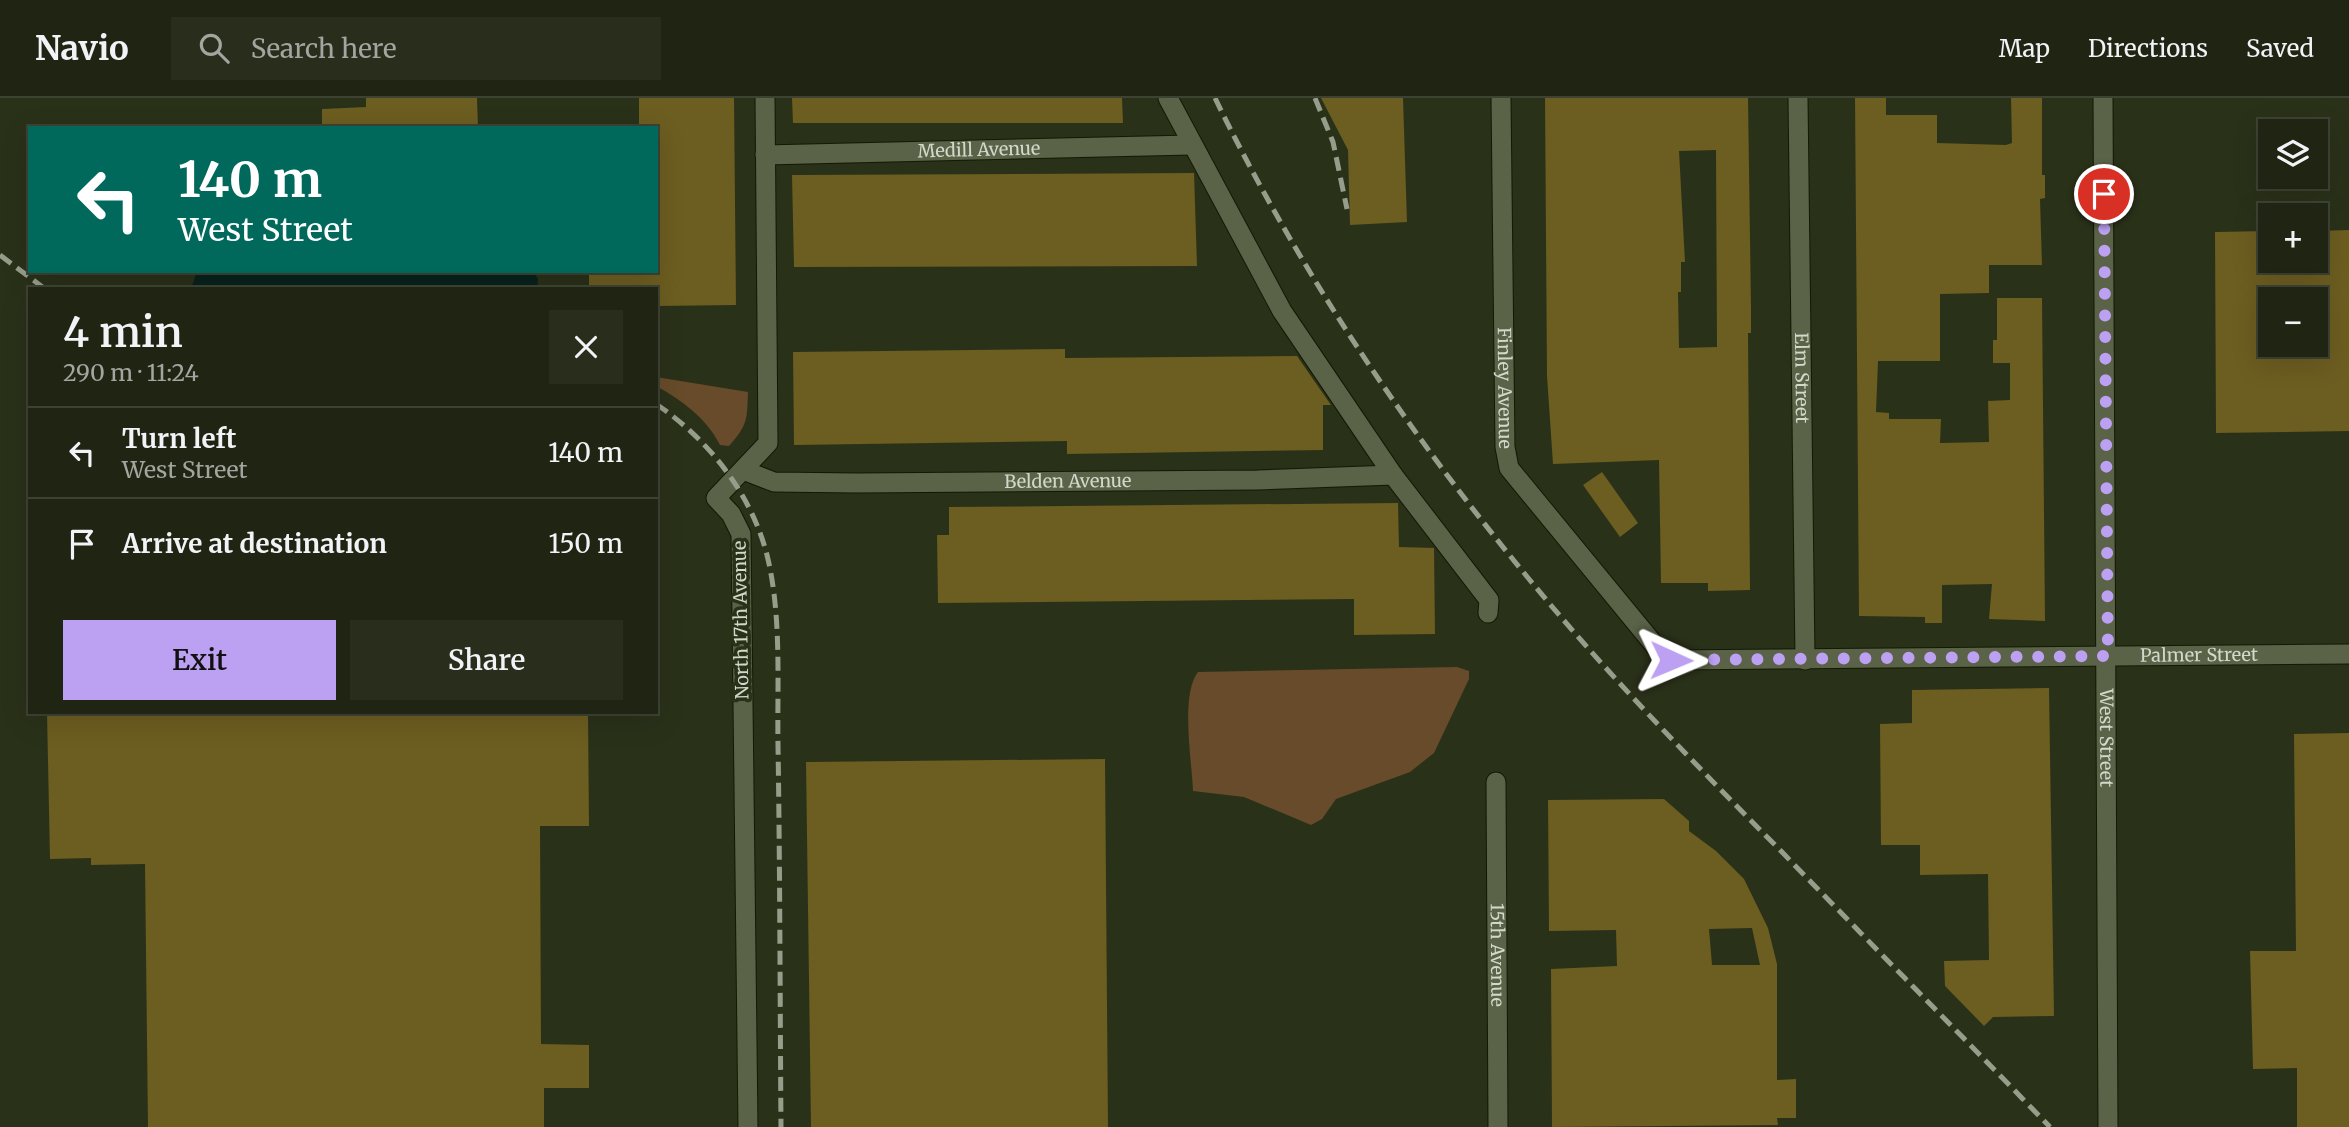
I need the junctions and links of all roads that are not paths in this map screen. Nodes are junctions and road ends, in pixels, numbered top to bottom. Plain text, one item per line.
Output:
1 (765, 98) edge
2 (1168, 98) edge
3 (1501, 98) edge
4 (1797, 98) edge
5 (2104, 98) edge
6 (1191, 145) junction
7 (765, 155) junction
8 (743, 470) junction
9 (1393, 475) junction
10 (1488, 613) dead end
11 (2349, 654) edge
12 (2108, 656) junction
13 (1671, 660) joint
14 (1805, 660) junction
15 (1496, 782) dead end
16 (748, 1127) edge
17 (1498, 1127) edge
18 (2108, 1127) edge

1 - 7 street, North 17th Avenue
2 - 6 street
3 - 13 street, Finley Avenue
4 - 14 street, Elm Street
5 - 12 street, West Street
6 - 7 street, Medill Avenue
6 - 9 street
7 - 8 street, North 17th Avenue
8 - 9 street, Belden Avenue
8 - 16 street, North 17th Avenue
9 - 10 street
11 - 12 street, Palmer Street
12 - 14 street, Palmer Street
12 - 18 street, West Street
13 - 14 street, Palmer Street
15 - 17 street, 15th Avenue

